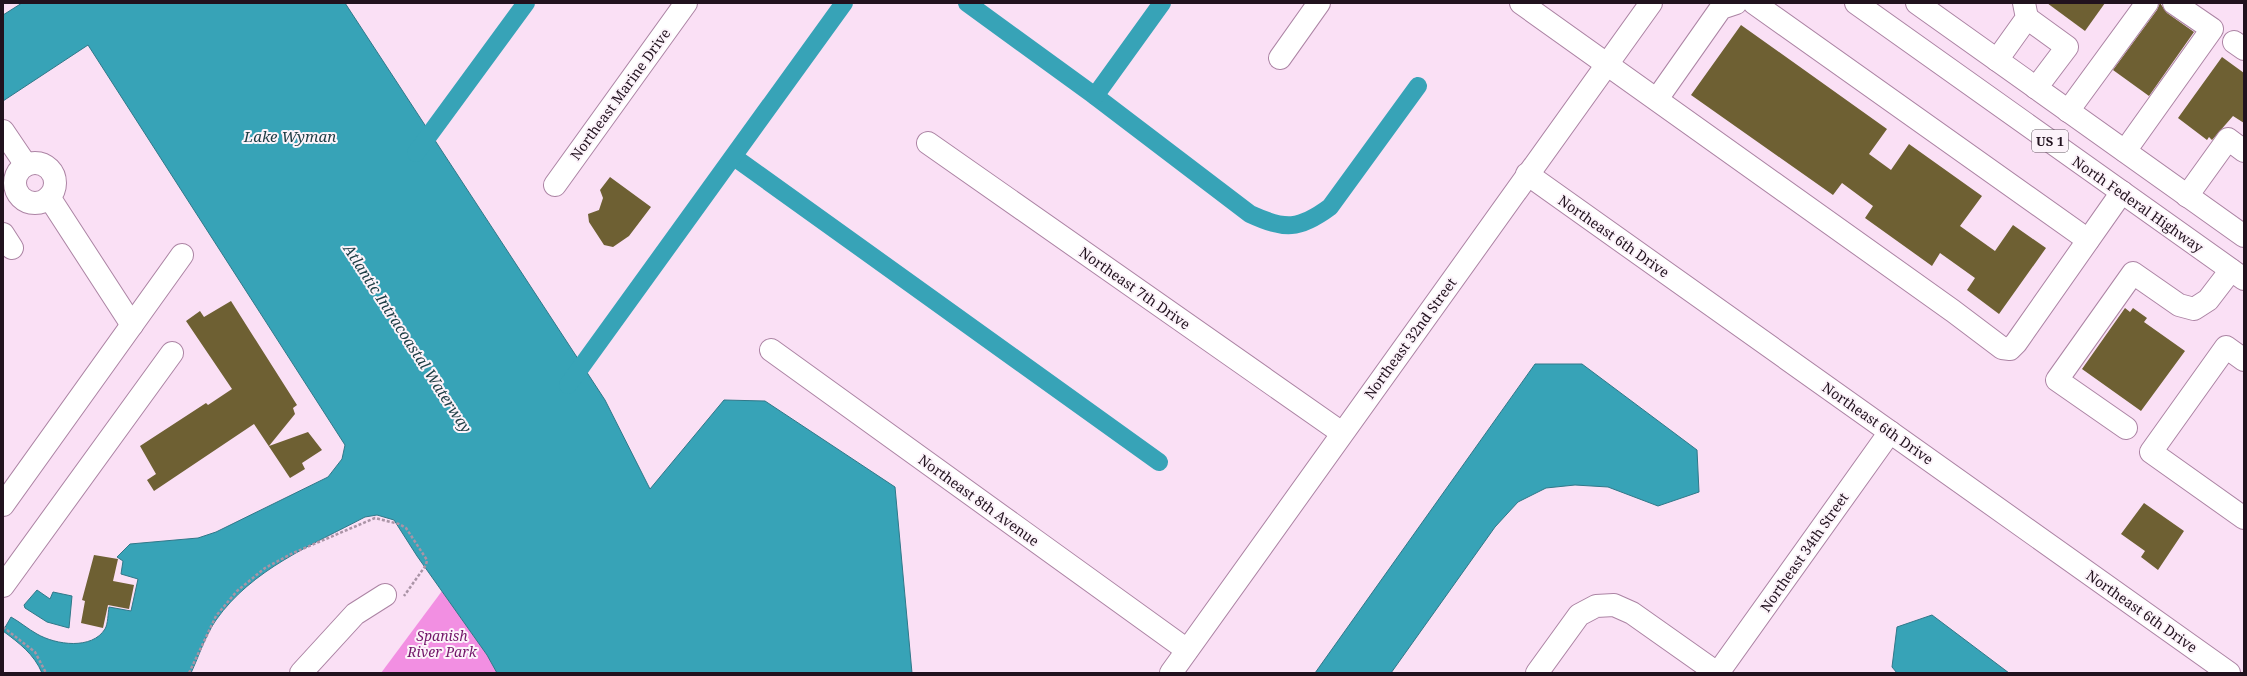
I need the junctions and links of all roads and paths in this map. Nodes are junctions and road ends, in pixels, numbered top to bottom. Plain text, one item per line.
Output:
1 (686, 3) edge
2 (1320, 3) edge
3 (1521, 3) edge
4 (1651, 3) edge
5 (1736, 3) edge
6 (1754, 3) edge
7 (1856, 3) edge
8 (1917, 3) edge
9 (2147, 3) edge
10 (2174, 3) edge
11 (2026, 11) edge
12 (1280, 58) dead end
13 (1997, 60) junction
14 (1607, 64) junction
15 (2036, 88) junction
16 (1657, 99) junction
17 (2068, 111) junction
18 (3, 131) edge
19 (928, 143) dead end
20 (2244, 151) edge
21 (2125, 152) junction
22 (26, 165) junction
23 (1528, 174) junction
24 (555, 185) dead end
25 (2122, 192) junction
26 (10, 196) edge
27 (49, 196) junction
28 (2187, 196) junction
29 (2244, 236) edge
30 (2088, 240) junction
31 (182, 255) dead end
32 (2238, 274) edge
33 (132, 325) junction
34 (771, 350) dead end
35 (172, 353) dead end
36 (2244, 360) edge
37 (2126, 428) dead end
38 (1890, 432) junction
39 (1342, 433) junction
40 (3, 505) edge
41 (2244, 518) edge
42 (3, 586) edge
43 (385, 595) joint
44 (3, 627) edge
45 (1187, 650) junction
46 (46, 673) edge
47 (189, 673) edge
48 (301, 673) edge
49 (1171, 673) edge
50 (1537, 673) edge
51 (1717, 673) edge
52 (2229, 673) edge

1 - 24 street, Northeast Marine Drive
2 - 12 street
3 - 14 street
4 - 14 street, Northeast 32nd Street
5 - 16 street
6 - 30 street
7 - 25 street, North Federal Highway / US 1
8 - 13 street, US 1
9 - 17 street
10 - 21 street
11 - 13 street
11 - 15 street
13 - 15 street, US 1
14 - 16 street
14 - 23 street, Northeast 32nd Street
15 - 17 street, US 1
16 - 30 street
17 - 21 street, US 1
18 - 22 street
19 - 39 street, Northeast 7th Drive
20 - 28 street
21 - 28 street, US 1
22 - 26 street
22 - 27 street
23 - 38 street, Northeast 6th Drive
23 - 39 street, Northeast 32nd Street
25 - 30 street
25 - 32 street, North Federal Highway / US 1
26 - 27 street
27 - 33 street
28 - 29 street, US 1
31 - 33 street
32 - 37 street
33 - 40 street
34 - 45 street, Northeast 8th Avenue
35 - 42 street
36 - 41 street
38 - 51 street, Northeast 34th Street
38 - 52 street, Northeast 6th Drive
39 - 45 street, Northeast 32nd Street
43 - 47 path
43 - 48 street
44 - 46 path
45 - 49 street, Northeast 32nd Street
50 - 51 street

